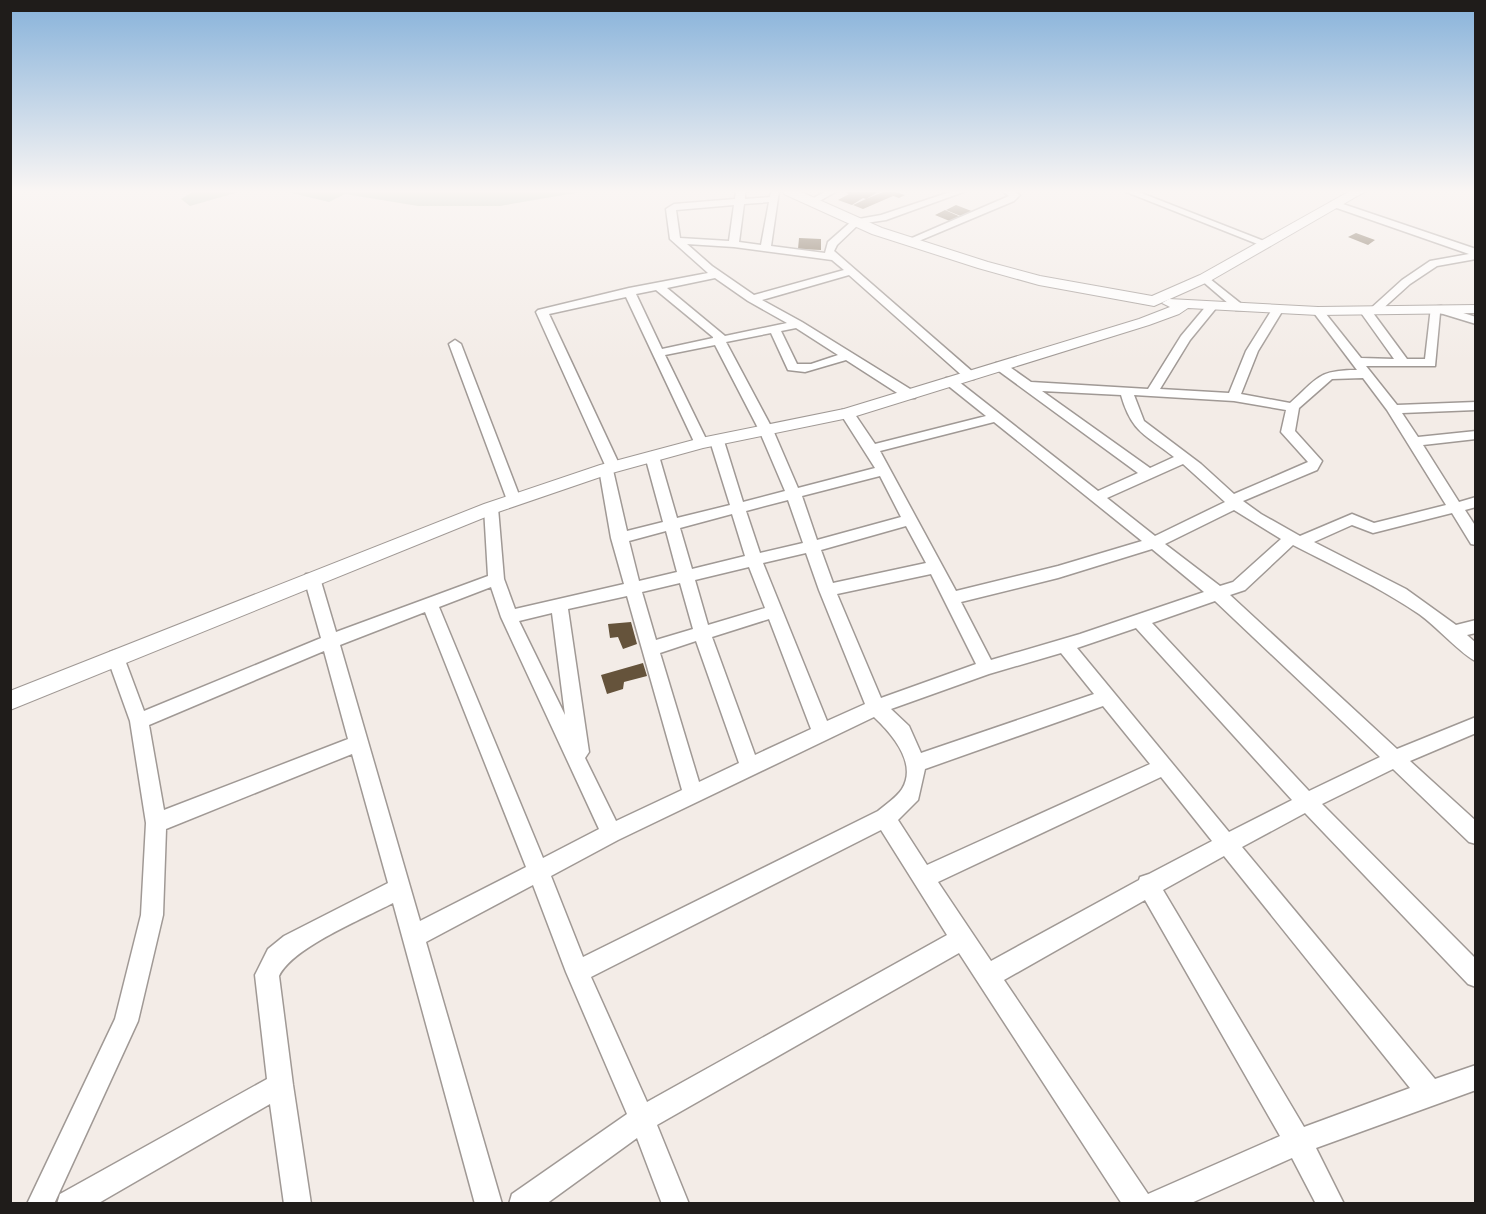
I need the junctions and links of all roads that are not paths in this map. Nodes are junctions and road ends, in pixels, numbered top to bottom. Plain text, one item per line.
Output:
1 (686, 248) edge
2 (766, 248) edge
3 (831, 248) edge
4 (928, 248) edge
5 (1255, 248) edge
6 (1458, 248) edge
7 (1476, 254) edge
8 (831, 257) junction
9 (850, 272) junction
10 (717, 274) junction
11 (1206, 278) junction
12 (663, 285) junction
13 (629, 291) junction
14 (752, 299) junction
15 (1154, 301) junction
16 (1183, 305) junction
17 (1211, 307) junction
18 (1240, 308) junction
19 (1438, 309) junction
20 (1476, 309) edge
21 (1277, 310) junction
22 (1370, 310) junction
23 (1318, 311) junction
24 (1476, 321) edge
25 (798, 324) junction
26 (775, 330) junction
27 (719, 341) junction
28 (455, 344) dead end
29 (658, 352) junction
30 (847, 356) junction
31 (1403, 363) junction
32 (1000, 366) junction
33 (1364, 368) junction
34 (970, 376) junction
35 (950, 381) junction
36 (1029, 386) junction
37 (1126, 391) junction
38 (1152, 393) junction
39 (910, 395) junction
40 (1234, 397) junction
41 (1476, 406) edge
42 (1293, 407) junction
43 (1393, 408) junction
44 (847, 413) junction
45 (995, 418) junction
46 (766, 430) junction
47 (1476, 435) edge
48 (709, 442) junction
49 (1414, 442) junction
50 (872, 449) junction
51 (652, 456) junction
52 (1184, 458) junction
53 (610, 467) junction
54 (883, 471) junction
55 (1149, 474) junction
56 (794, 495) junction
57 (1095, 498) junction
58 (514, 500) junction
59 (1232, 500) junction
60 (1476, 502) edge
61 (1457, 507) junction
62 (491, 508) junction
63 (738, 509) junction
64 (910, 520) junction
65 (671, 525) junction
66 (619, 538) junction
67 (1295, 540) junction
68 (1476, 540) edge
69 (1154, 543) junction
70 (810, 547) junction
71 (754, 560) junction
72 (936, 567) junction
73 (686, 576) junction
74 (312, 578) junction
75 (496, 579) junction
76 (632, 588) junction
77 (826, 590) junction
78 (1217, 593) junction
79 (951, 598) junction
80 (430, 605) junction
81 (560, 605) junction
82 (774, 611) junction
83 (509, 617) junction
84 (1138, 619) junction
85 (1476, 626) edge
86 (1453, 632) junction
87 (702, 633) junction
88 (329, 642) junction
89 (1064, 645) junction
90 (650, 649) junction
91 (1476, 654) edge
92 (116, 657) junction
93 (986, 668) junction
94 (1107, 698) junction
95 (10, 701) edge
96 (876, 706) junction
97 (139, 721) junction
98 (1476, 725) edge
99 (822, 732) junction
100 (357, 744) junction
101 (1394, 758) junction
102 (914, 764) junction
103 (750, 767) junction
104 (1163, 767) junction
105 (581, 768) junction
106 (693, 795) junction
107 (1306, 801) junction
108 (885, 818) junction
109 (156, 824) junction
110 (611, 833) junction
111 (1476, 835) edge
112 (1226, 844) junction
113 (539, 873) junction
114 (923, 878) junction
115 (1148, 884) junction
116 (398, 889) junction
117 (415, 936) junction
118 (962, 939) junction
119 (577, 972) junction
120 (988, 976) junction
121 (1476, 976) edge
122 (1476, 1077) edge
123 (280, 1085) junction
124 (1431, 1094) junction
125 (642, 1119) junction
126 (1298, 1142) junction
127 (40, 1203) edge
128 (70, 1203) edge
129 (298, 1203) edge
130 (489, 1203) edge
131 (522, 1203) edge
132 (675, 1203) edge
133 (1138, 1203) edge
134 (1157, 1203) edge
135 (1331, 1203) edge

1 - 10 street
2 - 8 street
3 - 8 street
4 - 15 main road
5 - 11 main road
6 - 7 street
7 - 22 street
8 - 9 street
9 - 14 street
9 - 34 street
10 - 12 street
10 - 14 street
11 - 15 main road
11 - 18 street
12 - 13 street
12 - 27 street
13 - 29 street
13 - 53 street
14 - 25 street
15 - 16 street
16 - 17 street
16 - 32 street
17 - 18 street
17 - 38 street
18 - 21 street
19 - 20 street
19 - 22 street
19 - 24 street
19 - 31 street
21 - 23 street
21 - 40 street
22 - 23 street
22 - 31 street
23 - 33 street
25 - 26 street
25 - 30 street
26 - 27 street
26 - 30 street
27 - 29 street
27 - 46 street
28 - 58 street
29 - 48 street
30 - 39 street
31 - 33 street
32 - 34 street
32 - 36 street
33 - 42 street
33 - 43 street
34 - 35 street
35 - 39 street
35 - 45 street
36 - 37 street
36 - 55 street
37 - 38 street
37 - 52 street
38 - 40 street
39 - 44 street
40 - 42 street
41 - 43 street
42 - 59 street
43 - 49 street
44 - 46 street
44 - 50 street
45 - 50 street
45 - 57 street
46 - 48 street
46 - 56 street
47 - 49 street
48 - 51 street
48 - 63 street
49 - 61 street
50 - 54 street
51 - 53 street
51 - 65 street
52 - 55 street
52 - 59 street
53 - 58 street
53 - 66 street
54 - 56 street
54 - 64 street
55 - 57 street
56 - 63 street
56 - 70 street
57 - 69 street
58 - 62 street
59 - 67 street
59 - 69 street
60 - 61 street
61 - 67 street
61 - 68 street
62 - 74 street
62 - 75 street
63 - 65 street
63 - 71 street
64 - 70 street
64 - 72 street
65 - 66 street
65 - 73 street
66 - 76 street
67 - 78 street
67 - 86 street
69 - 78 street
69 - 79 street
70 - 71 street
70 - 77 street
71 - 73 street
71 - 82 street
72 - 77 street
72 - 79 street
73 - 76 street
73 - 87 street
74 - 88 street
74 - 92 street
75 - 80 street
75 - 83 street
76 - 81 street
76 - 90 street
77 - 96 street
78 - 84 street
78 - 101 street
79 - 93 street
80 - 88 street
80 - 113 street
81 - 83 street
81 - 105 street
82 - 87 street
82 - 99 street
83 - 105 street
84 - 89 street
84 - 107 street
85 - 86 street
86 - 91 street
87 - 90 street
87 - 103 street
88 - 97 street
88 - 100 street
89 - 93 street
89 - 94 street
90 - 106 street
92 - 95 street
92 - 97 street
93 - 96 street
94 - 102 street
94 - 104 street
96 - 99 street
96 - 102 street
97 - 109 street
98 - 101 street
99 - 103 street
100 - 109 street
100 - 116 street
101 - 107 street
101 - 111 street
102 - 108 street
103 - 106 street
104 - 112 street
104 - 114 street
105 - 110 street
106 - 110 street
107 - 112 street
107 - 121 street
108 - 114 street
108 - 119 street
109 - 127 street
110 - 113 street
112 - 115 street
112 - 124 street
113 - 117 street
113 - 119 street
114 - 118 street
115 - 120 street
115 - 126 street
116 - 117 street
116 - 123 street
117 - 130 street
118 - 120 street
118 - 125 street
119 - 125 street
120 - 133 street
122 - 124 street
123 - 128 street
123 - 129 street
124 - 126 street
125 - 131 street
125 - 132 street
126 - 134 street
126 - 135 street

